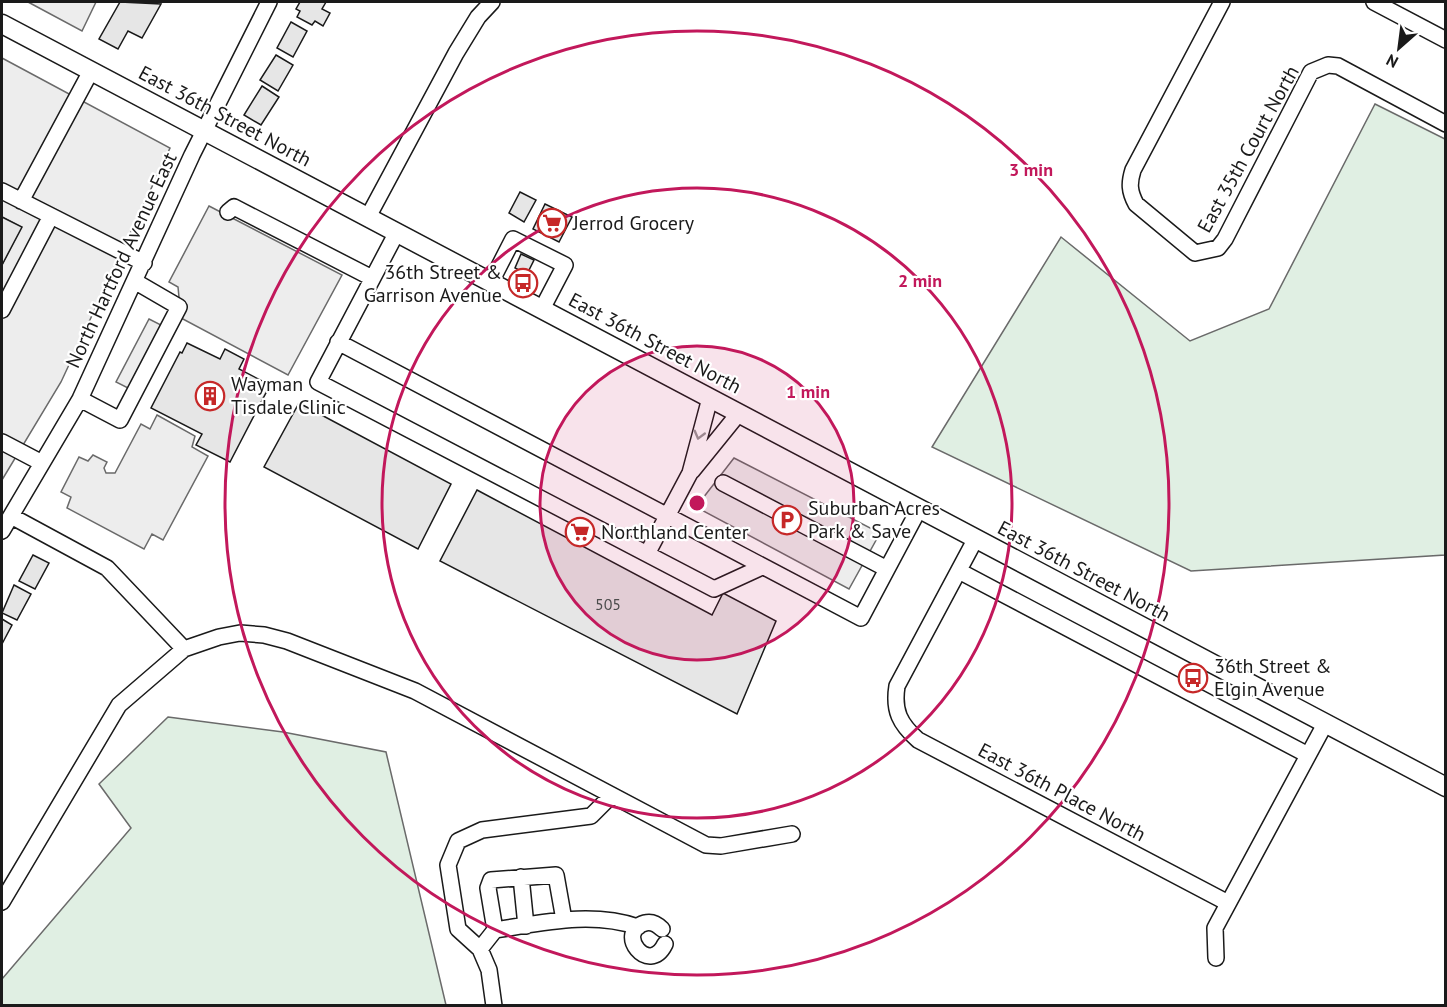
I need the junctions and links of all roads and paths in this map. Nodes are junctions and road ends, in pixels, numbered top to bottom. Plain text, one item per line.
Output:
1 (269, 2) edge
2 (492, 2) edge
3 (1222, 2) edge
4 (1378, 2) edge
5 (2, 24) edge
6 (1446, 40) edge
7 (91, 71) junction
8 (1446, 124) edge
9 (204, 130) junction
10 (2, 191) edge
11 (21, 201) junction
12 (228, 212) dead end
13 (51, 216) junction
14 (368, 217) junction
15 (397, 232) junction
16 (144, 263) junction
17 (372, 278) junction
18 (136, 282) junction
19 (491, 282) junction
20 (543, 309) junction
21 (2, 310) edge
22 (338, 342) junction
23 (710, 398) junction
24 (80, 399) junction
25 (739, 413) junction
26 (2, 442) edge
27 (42, 463) junction
28 (690, 473) junction
29 (723, 483) dead end
30 (919, 509) junction
31 (11, 516) junction
32 (668, 516) junction
33 (2, 531) edge
34 (975, 540) junction
35 (647, 554) junction
36 (762, 567) junction
37 (887, 569) junction
38 (959, 572) junction
39 (184, 649) junction
40 (1325, 724) junction
41 (1308, 755) junction
42 (1446, 788) edge
43 (611, 796) junction
44 (792, 834) dead end
45 (521, 877) junction
46 (2, 902) edge
47 (1228, 903) junction
48 (564, 920) junction
49 (526, 926) junction
50 (638, 927) junction
51 (662, 928) dead end
52 (495, 930) junction
53 (665, 944) dead end
54 (480, 949) junction
55 (1216, 958) dead end
56 (494, 1005) edge

1 - 9 street, North Hartford Avenue East
2 - 14 street
3 - 8 street, East 35th Court North
4 - 6 street
5 - 7 main road, East 36th Street North
7 - 9 main road, East 36th Street North
7 - 11 street
9 - 14 main road, East 36th Street North
9 - 16 street, North Hartford Avenue East
10 - 11 street
11 - 13 street
12 - 17 street
13 - 16 street
13 - 21 street
14 - 15 main road, East 36th Street North
15 - 17 street
15 - 19 main road, East 36th Street North
16 - 18 street, North Hartford Avenue East
17 - 22 street
18 - 24 street, North Hartford Avenue East
18 - 24 street
19 - 20 main road, East 36th Street North
19 - 20 street
20 - 23 main road, East 36th Street North
22 - 32 street
22 - 35 street
23 - 25 main road, East 36th Street North
23 -> 28 street
24 - 27 street, North Hartford Avenue East
25 - 28 street
25 - 30 main road, East 36th Street North
26 - 27 street
27 - 31 street, North Hartford Avenue East
28 - 32 street
29 - 37 street
30 - 34 main road, East 36th Street North
30 - 37 street
31 - 33 street, North Hartford Avenue East
31 - 39 street
32 - 35 street
32 - 36 street
34 - 38 street
34 - 40 main road, East 36th Street North
35 - 36 street
36 - 37 street
38 - 41 street
38 - 47 street, East 36th Place North
39 - 43 street
39 - 46 street
40 - 41 street
40 - 42 main road, East 36th Street North
41 - 47 street
43 - 44 street
43 - 54 street
45 - 48 street
45 - 49 street
45 - 52 street
47 - 55 street
48 - 49 street
48 - 50 street
49 - 52 street
50 - 51 street
50 - 53 street
52 - 54 street
54 - 56 street

